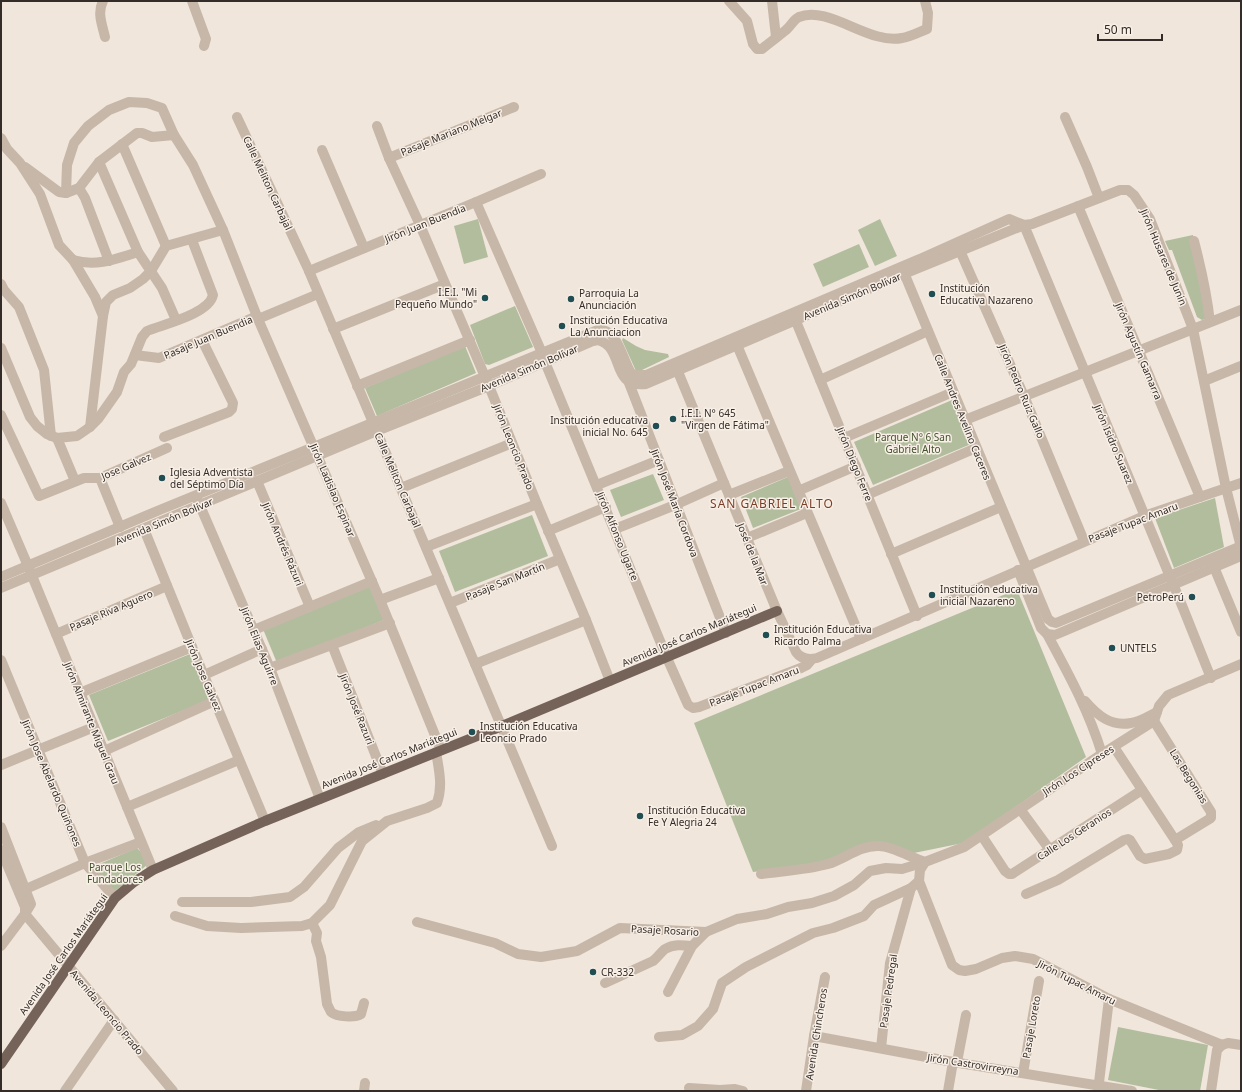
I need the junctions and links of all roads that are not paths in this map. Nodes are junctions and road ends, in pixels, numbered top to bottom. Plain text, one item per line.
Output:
1 (103, 1) edge
2 (192, 1) edge
3 (729, 1) edge
4 (772, 1) edge
5 (925, 1) edge
6 (105, 36) dead end
7 (776, 37) junction
8 (204, 46) dead end
9 (514, 107) dead end
10 (237, 117) dead end
11 (1065, 117) dead end
12 (377, 126) dead end
13 (174, 135) junction
14 (1, 138) edge
15 (122, 144) junction
16 (322, 150) dead end
17 (389, 158) junction
18 (99, 162) junction
19 (20, 163) junction
20 (541, 174) dead end
21 (79, 188) junction
22 (1128, 190) joint
23 (66, 193) junction
24 (1099, 198) junction
25 (476, 202) junction
26 (1078, 206) junction
27 (420, 224) junction
28 (1024, 225) junction
29 (223, 230) junction
30 (192, 240) junction
31 (1194, 241) dead end
32 (166, 246) junction
33 (958, 246) junction
34 (364, 248) junction
35 (138, 252) junction
36 (72, 260) junction
37 (109, 261) junction
38 (902, 270) junction
39 (151, 271) junction
40 (309, 271) junction
41 (1, 284) edge
42 (445, 284) junction
43 (318, 294) junction
44 (1241, 310) edge
45 (103, 316) junction
46 (794, 316) junction
47 (257, 317) junction
48 (176, 320) junction
49 (1210, 322) junction
50 (333, 329) junction
51 (1193, 329) junction
52 (928, 331) junction
53 (202, 340) junction
54 (470, 340) junction
55 (737, 345) junction
56 (1, 348) edge
57 (1138, 350) junction
58 (135, 355) junction
59 (544, 357) junction
60 (1241, 366) edge
61 (677, 367) junction
62 (1084, 372) junction
63 (630, 378) junction
64 (820, 380) junction
65 (487, 381) junction
66 (1204, 381) junction
67 (357, 386) junction
68 (953, 392) junction
69 (1024, 396) junction
70 (1, 415) edge
71 (965, 420) junction
72 (90, 427) junction
73 (375, 427) junction
74 (54, 437) junction
75 (164, 437) dead end
76 (844, 438) junction
77 (512, 443) junction
78 (167, 448) dead end
79 (976, 448) junction
80 (316, 452) junction
81 (659, 460) junction
82 (856, 466) junction
83 (790, 471) junction
84 (100, 478) junction
85 (75, 481) junction
86 (257, 481) junction
87 (724, 483) junction
88 (1241, 483) edge
89 (597, 485) junction
90 (401, 488) junction
91 (1226, 488) junction
92 (798, 491) junction
93 (196, 495) junction
94 (729, 495) junction
95 (867, 495) junction
96 (1200, 497) junction
97 (1, 503) edge
98 (536, 504) junction
99 (675, 505) junction
100 (200, 506) junction
101 (606, 507) junction
102 (1001, 507) junction
103 (807, 513) junction
104 (1144, 516) junction
105 (120, 527) junction
106 (144, 529) junction
107 (615, 529) junction
108 (548, 531) junction
109 (747, 538) junction
110 (1084, 541) junction
111 (1241, 546) edge
112 (426, 547) junction
113 (892, 554) junction
114 (1241, 556) edge
115 (560, 559) junction
116 (1214, 567) junction
117 (1022, 568) junction
118 (30, 570) junction
119 (1, 577) edge
120 (439, 578) junction
121 (1171, 579) junction
122 (372, 581) junction
123 (167, 586) junction
124 (1, 588) edge
125 (380, 600) junction
126 (450, 603) junction
127 (310, 607) junction
128 (777, 611) junction
129 (917, 616) junction
130 (586, 620) junction
131 (390, 623) junction
132 (254, 630) junction
133 (1241, 632) edge
134 (726, 633) junction
135 (56, 634) junction
136 (1047, 634) junction
137 (861, 639) junction
138 (332, 645) junction
139 (192, 647) junction
140 (262, 649) junction
141 (667, 658) junction
142 (812, 659) junction
143 (1, 660) edge
144 (476, 664) junction
145 (1241, 664) edge
146 (270, 668) junction
147 (204, 675) junction
148 (1211, 678) junction
149 (610, 681) junction
150 (80, 693) junction
151 (1079, 693) junction
152 (215, 701) junction
153 (693, 708) joint
154 (1156, 716) junction
155 (502, 726) junction
156 (94, 727) junction
157 (1114, 747) junction
158 (38, 750) junction
159 (104, 751) junction
160 (439, 751) junction
161 (1102, 754) junction
162 (239, 760) junction
163 (1, 764) edge
164 (383, 774) junction
165 (1142, 790) junction
166 (320, 799) junction
167 (127, 807) junction
168 (1020, 809) junction
169 (265, 821) junction
170 (388, 821) junction
171 (1, 827) edge
172 (982, 836) junction
173 (1175, 840) junction
174 (141, 842) junction
175 (552, 846) dead end
176 (1, 850) edge
177 (1050, 850) junction
178 (925, 862) junction
179 (85, 864) junction
180 (153, 870) junction
181 (761, 874) dead end
182 (919, 881) junction
183 (911, 888) junction
184 (22, 890) junction
185 (1026, 894) dead end
186 (115, 898) junction
187 (182, 902) dead end
188 (25, 914) junction
189 (175, 916) dead end
190 (417, 922) dead end
191 (312, 923) junction
192 (706, 932) junction
193 (1, 946) edge
194 (692, 946) junction
195 (69, 966) junction
196 (825, 978) dead end
197 (1039, 981) dead end
198 (604, 983) dead end
199 (668, 992) dead end
200 (1110, 999) junction
201 (364, 1003) dead end
202 (966, 1015) dead end
203 (114, 1020) junction
204 (659, 1036) dead end
205 (814, 1036) junction
206 (1222, 1045) junction
207 (1241, 1046) edge
208 (881, 1048) junction
209 (955, 1062) junction
210 (1, 1064) edge
211 (1023, 1073) junction
212 (689, 1088) dead end
213 (1098, 1088) edge
214 (65, 1091) edge
215 (173, 1091) edge
216 (744, 1091) edge
217 (806, 1091) edge
218 (948, 1091) edge
219 (1132, 1091) edge
220 (1211, 1091) edge

1 - 6 street
2 - 8 street
3 - 7 street
4 - 7 street
5 - 7 street
9 - 17 street, Pasaje Mariano Melgar
10 - 40 street, Calle Meliton Carbajal
11 - 24 street
12 - 17 street, Jirón Leoncio Prado
13 - 15 street
13 - 23 street, Jirón Ladislao Espinar
13 - 29 street, Jirón Ladislao Espinar
14 - 19 street
15 - 18 street
15 - 32 street
16 - 34 street
17 - 27 street, Jirón Leoncio Prado
18 - 21 street
18 - 35 street
19 - 23 street
19 - 36 street
20 - 25 street, Jirón Juan Buendia
21 - 23 street
21 - 37 street
22 - 24 street, Avenida Simón Bolívar
22 - 51 street, Jirón Husares de Junin
24 - 26 street, Avenida Simón Bolívar
25 - 27 street, Jirón Juan Buendia
25 - 59 street, Jirón Alfonso Ugarte
26 - 28 street, Avenida Simón Bolívar
26 - 57 street, Jirón Agustín Gamarra
27 - 34 street, Jirón Juan Buendia
27 - 42 street, Jirón Leoncio Prado
28 - 33 street, Avenida Simón Bolívar
28 - 33 street, Avenida Simón Bolívar
28 - 62 street, Jirón Isidro Suarez
29 - 30 street
29 - 47 street, Jirón Ladislao Espinar
30 - 32 street
30 - 48 street
31 - 49 street
32 - 39 street
33 - 38 street, Avenida Simón Bolívar
33 - 69 street, Jirón Pedro Ruiz Gallo
34 - 40 street, Jirón Juan Buendia
35 - 37 street
35 - 39 street
36 - 37 street
36 - 45 street
38 - 46 street, Avenida Simón Bolívar
38 - 52 street, Calle Andres Avelino Caceres
39 - 45 street
39 - 48 street
40 - 43 street, Calle Meliton Carbajal
41 - 74 street
42 - 50 street
42 - 54 street, Jirón Leoncio Prado
43 - 47 street, Pasaje Juan Buendia
43 - 50 street, Calle Meliton Carbajal
44 - 49 street
45 - 72 street
46 - 55 street, Avenida Simón Bolívar
46 - 61 street, Avenida Simón Bolívar
46 - 64 street, Jirón Diego Ferre
47 - 53 street, Pasaje Juan Buendia
47 - 80 street, Jirón Ladislao Espinar
48 - 58 street
49 - 51 street
50 - 67 street, Calle Meliton Carbajal
51 - 57 street
51 - 66 street, Jirón Husares de Junin
52 - 64 street
52 - 68 street, Calle Andres Avelino Caceres
53 - 58 street, Pasaje Juan Buendia
53 - 75 street
54 - 65 street, Jirón Leoncio Prado
54 - 67 street
55 - 61 street, Avenida Simón Bolívar
55 - 83 street
56 - 74 street
57 - 62 street
57 - 96 street, Jirón Agustín Gamarra
58 - 72 street
59 - 63 street, Avenida Simón Bolívar
59 - 65 street, Avenida Simón Bolívar
59 - 89 street, Jirón Alfonso Ugarte
60 - 66 street
61 - 63 street, Avenida Simón Bolívar
61 - 87 street, José de la Mar
62 - 69 street
62 - 104 street, Jirón Isidro Suarez
63 - 81 street, Jirón José María Cordova
64 - 76 street, Jirón Diego Ferre
65 - 73 street, Avenida Simón Bolívar
65 - 77 street, Jirón Leoncio Prado
66 - 91 street, Jirón Husares de Junin
67 - 73 street, Calle Meliton Carbajal
68 - 71 street, Calle Andres Avelino Caceres
68 - 76 street
69 - 71 street
69 - 110 street, Jirón Pedro Ruiz Gallo
70 - 85 street, Jose Galvez
71 - 79 street, Calle Andres Avelino Caceres
72 - 74 street
73 - 80 street, Avenida Simón Bolívar
73 - 90 street, Calle Meliton Carbajal
74 - 85 street
76 - 82 street, Jirón Diego Ferre
77 - 90 street
77 - 98 street, Jirón Leoncio Prado
78 - 84 street, Jose Galvez
79 - 95 street
79 - 102 street, Calle Andres Avelino Caceres
80 - 86 street, Avenida Simón Bolívar
80 - 93 street, Avenida Simón Bolívar
80 - 122 street, Jirón Ladislao Espinar
81 - 89 street
81 - 99 street, Jirón José María Cordova
82 - 92 street
82 - 95 street, Jirón Diego Ferre
83 - 92 street
83 - 94 street
84 - 85 street, Jose Galvez
84 - 105 street
86 - 100 street, Avenida Simón Bolívar
86 - 127 street, Jirón Andrés Rázuri
87 - 94 street, José de la Mar
87 - 99 street
88 - 91 street, Pasaje Tupac Amaru
89 - 101 street, Jirón Alfonso Ugarte
90 - 112 street, Calle Meliton Carbajal
91 - 96 street, Pasaje Tupac Amaru
91 - 111 street, Jirón Husares de Junin
92 - 103 street
93 - 100 street, Jirón Elias Aguirre
93 - 105 street, Avenida Simón Bolívar
94 - 109 street, José de la Mar
95 - 113 street, Jirón Diego Ferre
96 - 104 street, Pasaje Tupac Amaru
97 - 118 street, Jirón Almirante Miguel Grau
98 - 108 street, Jirón Leoncio Prado
98 - 112 street
99 - 107 street
99 - 134 street, Jirón José María Cordova
100 - 106 street, Avenida Simón Bolívar
100 - 132 street, Jirón Elias Aguirre
101 - 107 street, Jirón Alfonso Ugarte
101 - 108 street
102 - 113 street
102 - 117 street, Calle Andres Avelino Caceres
103 - 109 street
103 - 137 street
104 - 110 street, Pasaje Tupac Amaru
104 - 121 street, Jirón Isidro Suarez
105 - 118 street, Avenida Simón Bolívar
106 - 118 street, Avenida Simón Bolívar
106 - 123 street, Jirón Jose Galvez
107 - 141 street, Jirón Alfonso Ugarte
108 - 115 street, Jirón Leoncio Prado
109 - 128 street, José de la Mar
110 - 117 street, Pasaje Tupac Amaru
111 - 121 street
112 - 120 street, Calle Meliton Carbajal
113 - 129 street, Jirón Diego Ferre
114 - 116 street
115 - 126 street, Pasaje San Martín
115 - 130 street, Jirón Leoncio Prado
116 - 121 street
116 - 133 street
117 - 121 street
117 - 129 street
117 - 136 street
118 - 119 street, Avenida Simón Bolívar
118 - 124 street, Avenida Simón Bolívar
118 - 135 street, Jirón Almirante Miguel Grau
120 - 125 street
120 - 126 street, Calle Meliton Carbajal
121 - 136 street
121 - 148 street, Jirón Isidro Suarez
122 - 125 street, Jirón Ladislao Espinar
122 - 127 street
123 - 135 street, Pasaje Riva Aguero
123 - 139 street, Jirón Jose Galvez
125 - 131 street, Jirón Ladislao Espinar
126 - 144 street, Calle Meliton Carbajal
127 - 132 street
128 - 134 main road, Avenida José Carlos Mariátegui
128 - 142 street
129 - 137 street
130 - 144 street
130 - 149 street, Jirón Leoncio Prado
131 - 138 street
131 - 160 street, Jirón Ladislao Espinar
132 - 140 street, Jirón Elias Aguirre
134 - 141 main road, Avenida José Carlos Mariátegui
135 - 150 street, Jirón Almirante Miguel Grau
136 - 151 street
137 - 142 street
138 - 146 street
138 - 164 street, Jirón José Razuri
139 - 147 street, Jirón Jose Galvez
139 - 150 street
140 - 146 street, Jirón Elias Aguirre
140 - 147 street
141 - 149 main road, Avenida José Carlos Mariátegui
141 - 153 street, Jirón Alfonso Ugarte
142 - 153 street, Pasaje Tupac Amaru
143 - 158 street, Jirón Jose Abelardo Quiñones
144 - 155 street, Calle Meliton Carbajal
145 - 148 street, Jirón Los Cipreses
146 - 166 street, Jirón Elias Aguirre
147 - 152 street, Jirón Jose Galvez
148 - 154 street, Jirón Los Cipreses
149 - 155 main road, Avenida José Carlos Mariátegui
150 - 156 street, Jirón Almirante Miguel Grau
151 - 154 street
151 - 161 street
152 - 159 street
152 - 162 street, Jirón Jose Galvez
154 - 157 street, Jirón Los Cipreses
154 - 173 street, Las Begonias
155 - 160 main road, Avenida José Carlos Mariátegui
155 - 175 street, Calle Meliton Carbajal
156 - 158 street
156 - 159 street, Jirón Almirante Miguel Grau
157 - 161 street, Jirón Los Cipreses
157 - 165 street
158 - 163 street
158 - 179 street, Jirón Jose Abelardo Quiñones
159 - 167 street, Jirón Almirante Miguel Grau
160 - 164 main road, Avenida José Carlos Mariátegui
160 - 170 street, Jirón Ladislao Espinar
161 - 168 street, Jirón Los Cipreses
162 - 167 street
162 - 169 street, Jirón Jose Galvez
164 - 166 main road, Avenida José Carlos Mariátegui
165 - 173 street
165 - 177 street, Calle Los Geranios
166 - 169 main road, Avenida José Carlos Mariátegui
167 - 174 street, Jirón Almirante Miguel Grau
168 - 172 street, Jirón Los Cipreses
168 - 177 street
169 - 180 main road, Avenida José Carlos Mariátegui
170 - 187 street
170 - 191 street
171 - 184 street
172 - 177 street, Calle Los Geranios
172 - 178 street, Jirón Los Cipreses
173 - 185 street
174 - 179 street
174 - 180 street, Jirón Almirante Miguel Grau
176 - 184 street
178 - 181 street
178 - 182 street
178 - 192 street, Pasaje Rosario
179 - 184 street
179 - 186 street, Jirón Jose Abelardo Quiñones
180 - 186 main road, Avenida José Carlos Mariátegui
182 - 183 street
182 - 200 street, Jirón Tupac Amaru
183 - 204 street
183 - 208 street, Pasaje Pedregal
184 - 188 street
186 - 195 main road, Avenida José Carlos Mariátegui
188 - 193 street
188 - 195 street, Avenida Leoncio Prado
189 - 191 street
190 - 192 street, Pasaje Rosario
191 - 201 street
192 - 194 street
194 - 198 street
194 - 199 street
195 - 203 street, Avenida Leoncio Prado
195 - 210 main road, Avenida José Carlos Mariátegui
196 - 205 street, Avenida Chincheros
197 - 211 street, Pasaje Loreto
200 - 206 street, Jirón Tupac Amaru
200 - 213 street
202 - 209 street
203 - 214 street
203 - 215 street, Avenida Leoncio Prado
205 - 208 street, Jirón Castrovirreyna
205 - 217 street, Avenida Chincheros
206 - 207 street, Jirón Tupac Amaru
206 - 220 street
208 - 209 street, Jirón Castrovirreyna
209 - 211 street, Jirón Castrovirreyna
209 - 218 street
211 - 213 street, Jirón Castrovirreyna
212 - 216 street
213 - 219 street, Jirón Castrovirreyna

